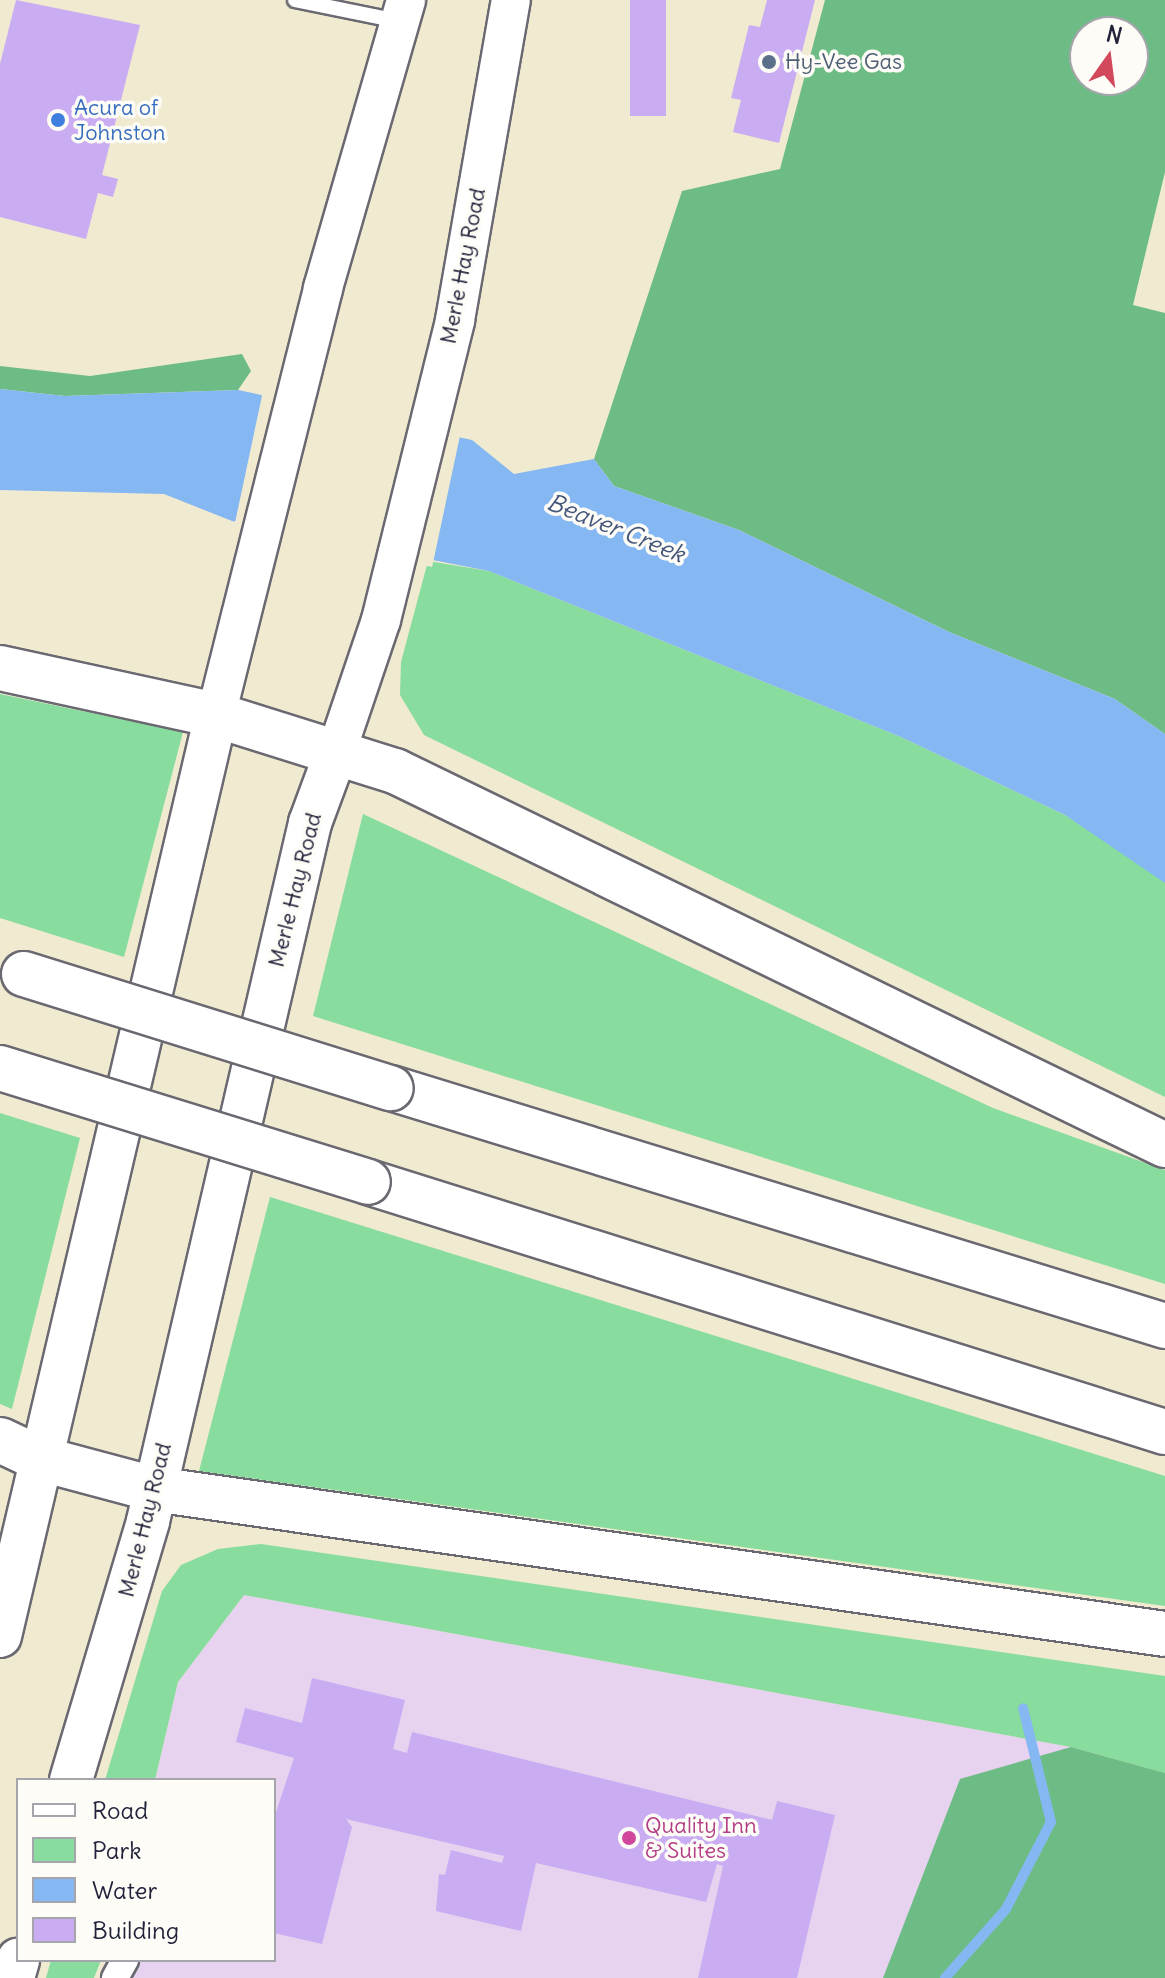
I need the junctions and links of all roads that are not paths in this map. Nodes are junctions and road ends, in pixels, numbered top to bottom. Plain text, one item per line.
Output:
1 (295, 0) edge
2 (511, 0) edge
3 (402, 11) edge
4 (0, 668) edge
5 (216, 715) junction
6 (337, 750) junction
7 (12, 970) edge
8 (0, 1068) edge
9 (1165, 1145) edge
10 (1165, 1326) edge
11 (1165, 1432) edge
12 (19, 1449) edge
13 (154, 1489) junction
14 (1165, 1634) edge
15 (0, 1636) edge
16 (72, 1778) edge

1 - 3 lane
2 - 6 main road, Merle Hay Road
3 - 5 main road
4 - 5 highway
5 - 6 highway
5 - 12 main road
6 - 9 highway
6 - 13 main road, Merle Hay Road
7 - 10 highway, bridge
8 - 11 highway, bridge
12 - 13 highway
12 - 15 main road
13 - 14 highway
13 - 16 main road, Merle Hay Road

